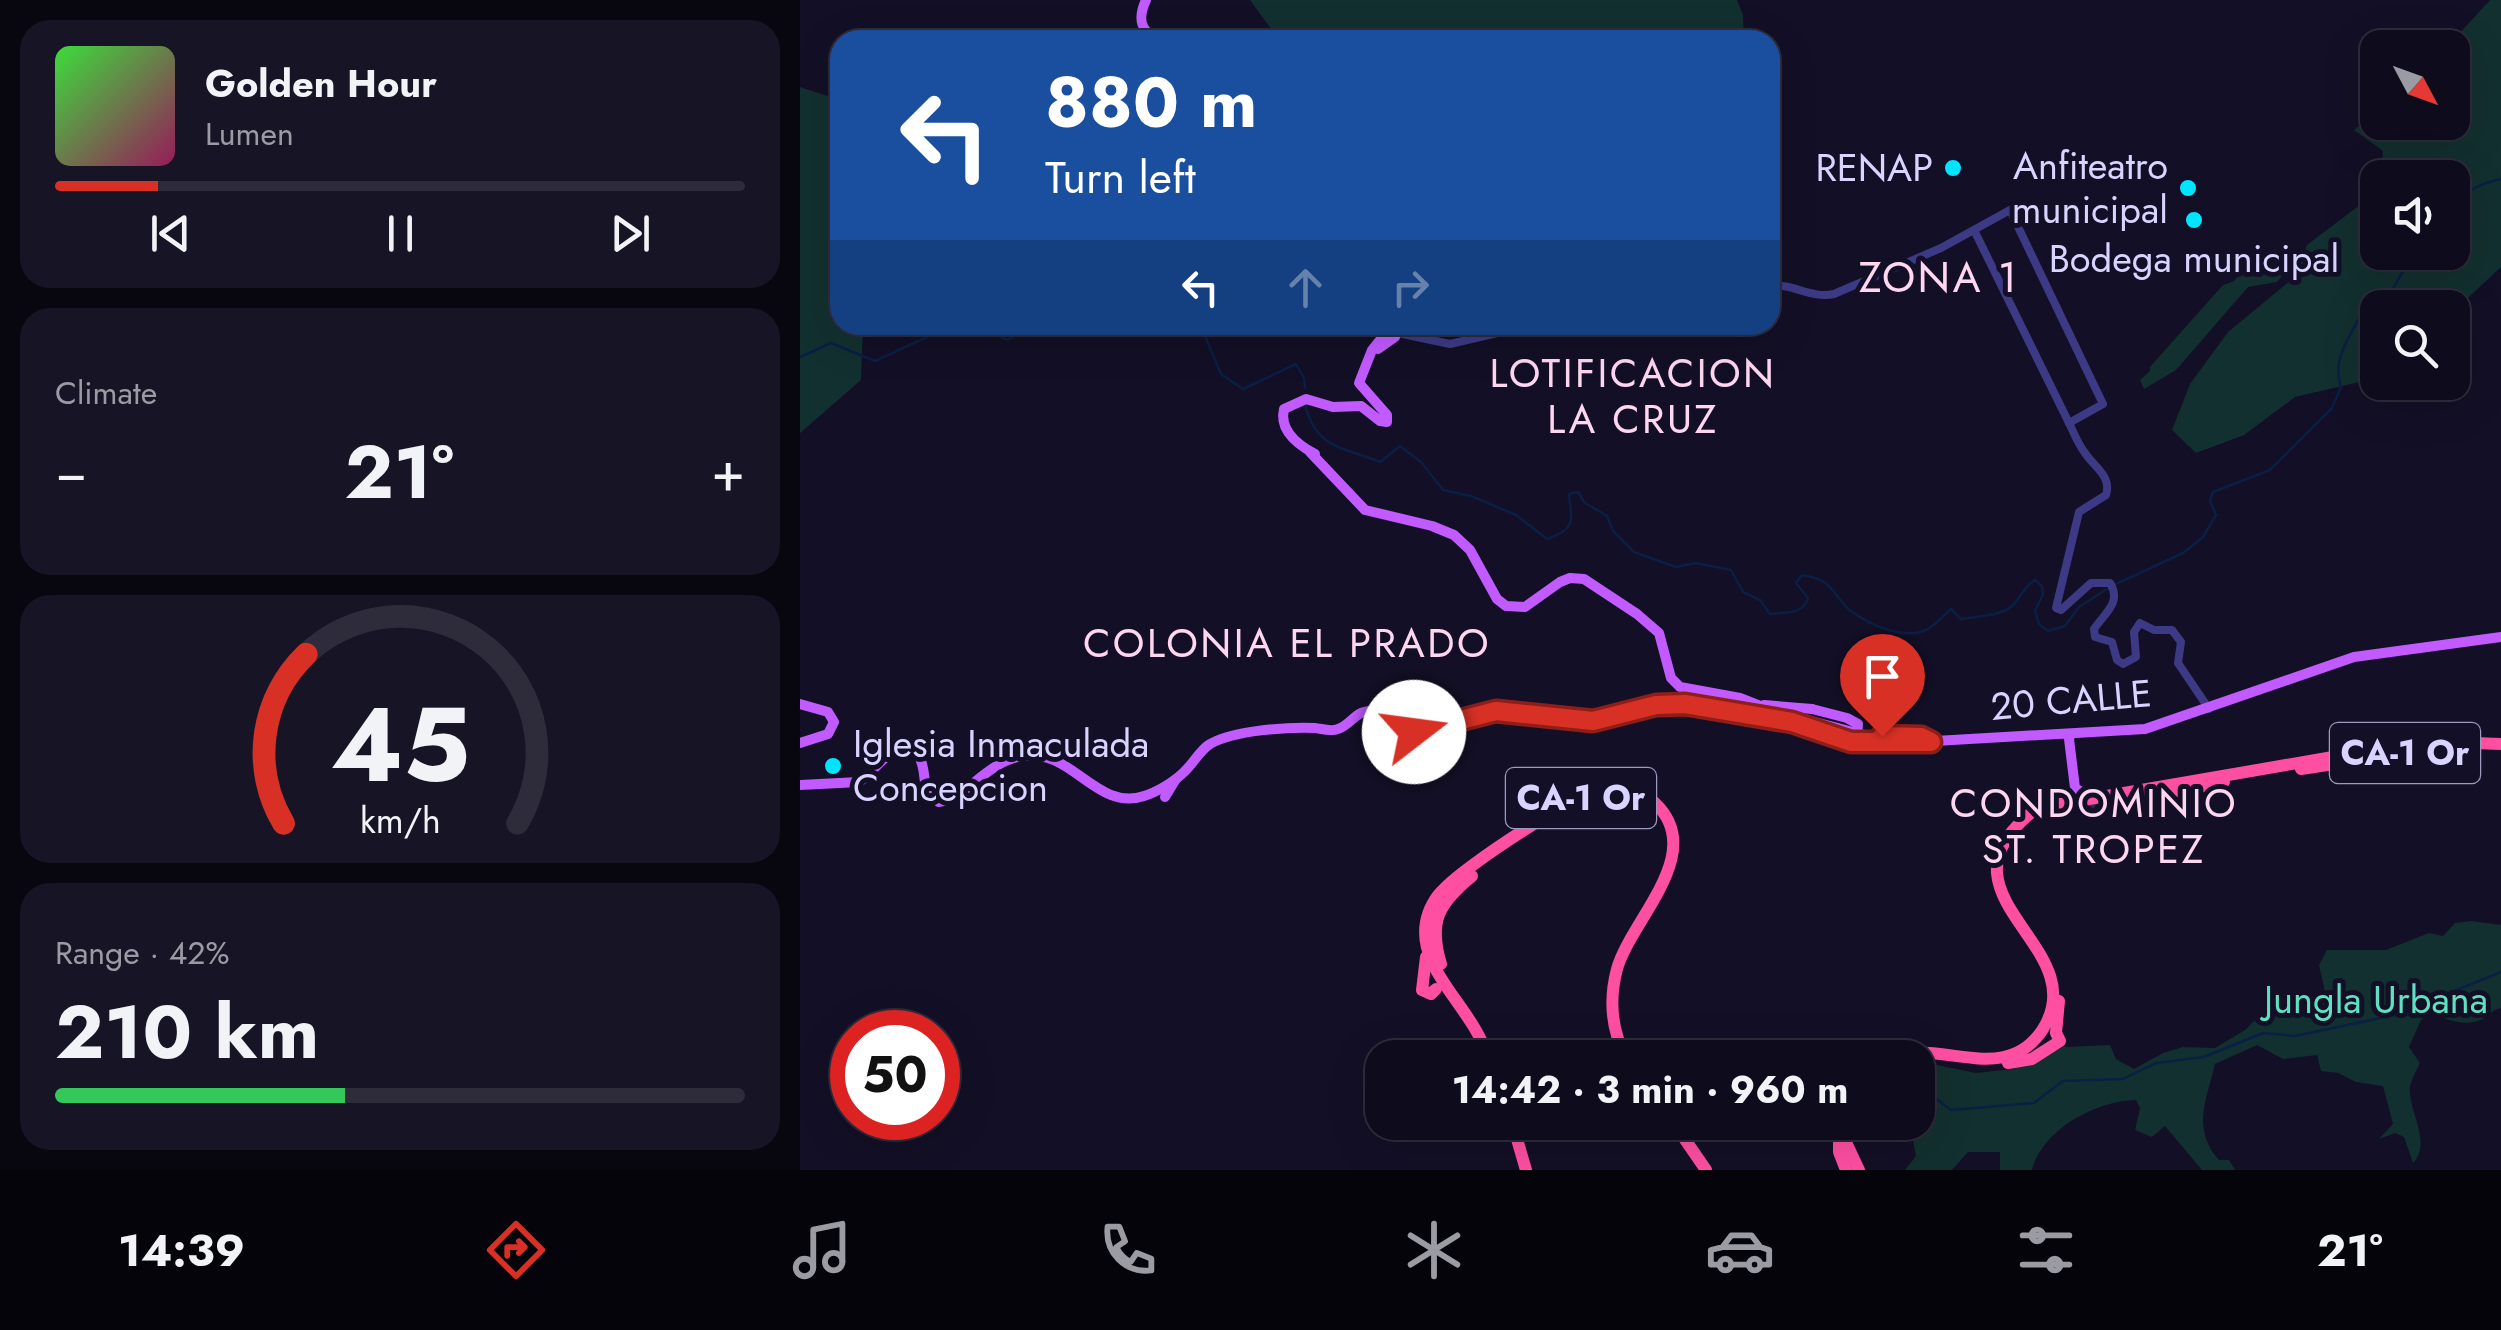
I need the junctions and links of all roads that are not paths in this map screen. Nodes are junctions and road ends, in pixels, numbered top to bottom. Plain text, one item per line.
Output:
1 (1146, 0) edge
2 (1145, 30) edge
3 (1974, 230) junction
4 (1780, 285) edge
5 (1387, 335) edge
6 (1394, 335) edge
7 (1495, 335) edge
8 (2069, 423) junction
9 (2501, 637) edge
10 (800, 704) edge
11 (1685, 704) junction
12 (1746, 705) junction
13 (1784, 708) junction
14 (2209, 710) junction
15 (1792, 722) junction
16 (2067, 735) junction
17 (1899, 741) junction
18 (1931, 742) junction
19 (800, 743) edge
20 (2501, 748) edge
21 (2182, 777) dead end
22 (1176, 778) junction
23 (2199, 779) junction
24 (2224, 782) junction
25 (800, 785) edge
26 (2074, 785) junction
27 (1150, 794) junction
28 (2167, 794) tunnel mouth
29 (2091, 798) junction
30 (2050, 804) junction
31 (1478, 872) junction
32 (1427, 950) junction
33 (1441, 964) dead end
34 (1436, 988) dead end
35 (1482, 1040) edge
36 (1486, 1040) edge
37 (1613, 1040) edge
38 (1618, 1040) edge
39 (1935, 1052) edge
40 (1935, 1060) edge
41 (1512, 1140) edge
42 (1515, 1140) edge
43 (1681, 1140) edge
44 (1840, 1140) edge
45 (1844, 1140) edge
46 (1518, 1170) edge
47 (1526, 1170) edge
48 (1702, 1170) edge
49 (1852, 1170) edge

1 - 2 main road
3 - 4 street
3 - 8 street
3 - 8 street
5 - 12 main road
6 - 7 street
8 - 14 street
9 - 14 main road, 20 CALLE
10 - 19 main road
11 - 12 main road
11 - 15 main road
11 - 22 main road
12 - 13 main road
12 - 17 main road, 20 CALLE
13 - 15 main road, bridge
13 - 18 main road
14 - 16 main road, 20 CALLE
15 - 17 main road
16 - 18 main road, 20 CALLE
16 - 26 main road
17 - 18 main road, 20 CALLE
20 - 23 highway, CA-1 Or
20 - 24 highway, CA-1 Or
21 - 23 highway
22 - 27 main road
22 - 27 main road
23 - 29 highway, CA-1 Or
24 - 28 highway
24 - 40 highway, CA-1 Or
25 - 27 main road
26 - 29 main road
26 - 30 main road
29 - 30 highway, CA-1 Or
30 - 39 highway, CA-1 Or
31 - 33 highway
31 - 36 highway, CA-1 Or
31 - 37 highway, CA-1 Or
32 - 34 highway
32 - 35 highway, CA-1 Or
32 - 38 highway, CA-1 Or
41 - 46 highway
42 - 47 highway
43 - 48 highway
44 - 49 highway
45 - 49 highway

